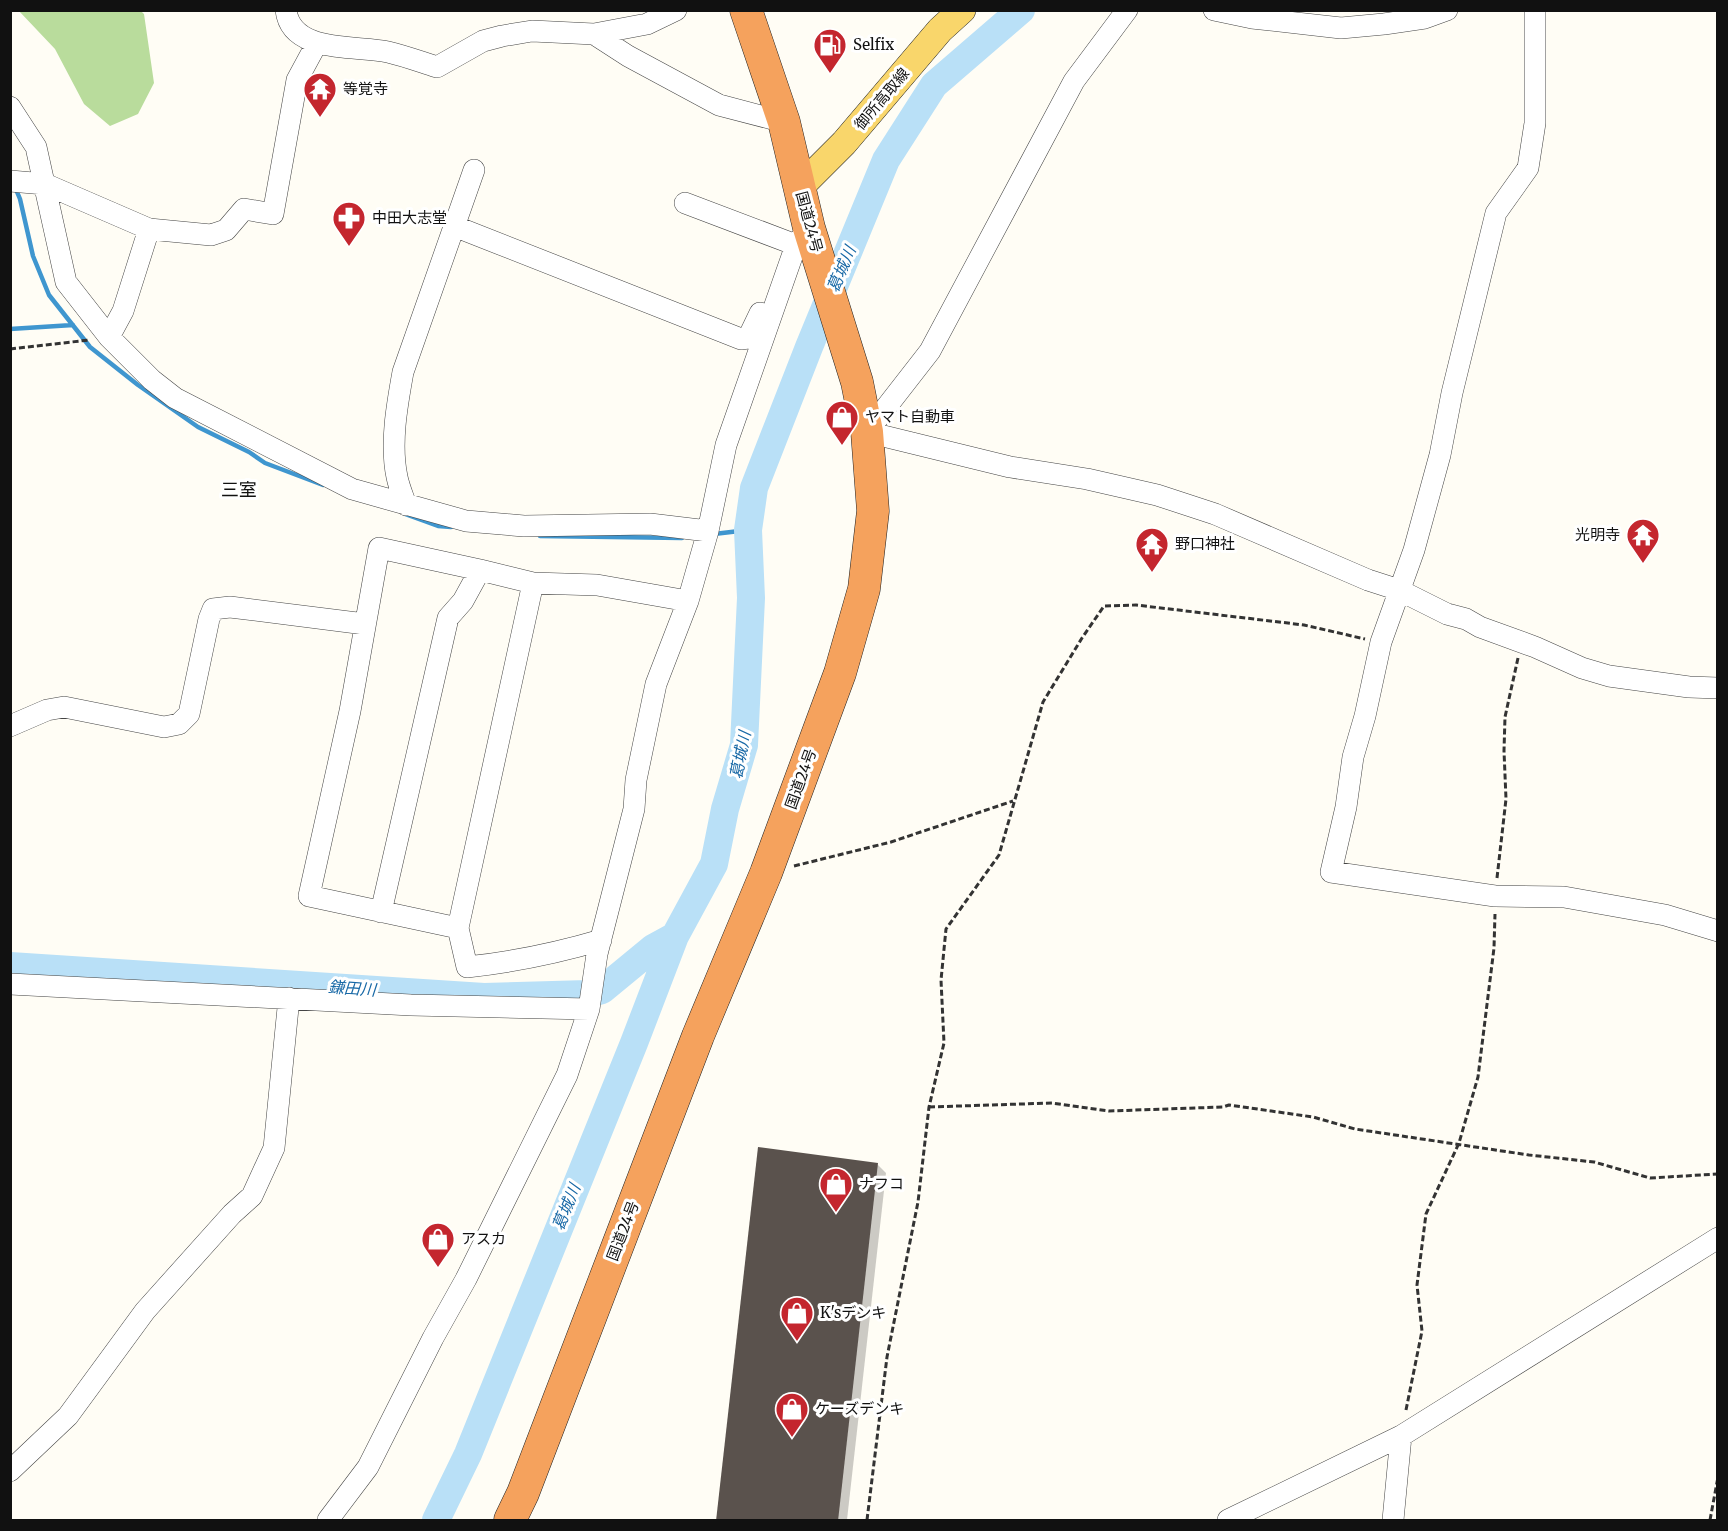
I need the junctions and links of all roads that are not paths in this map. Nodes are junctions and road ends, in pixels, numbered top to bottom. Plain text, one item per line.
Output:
1 (286, 10) edge
2 (676, 10) edge
3 (746, 10) edge
4 (963, 10) edge
5 (1127, 10) edge
6 (1214, 10) edge
7 (1447, 10) edge
8 (1535, 10) edge
9 (594, 34) junction
10 (317, 43) junction
11 (10, 107) edge
12 (784, 122) junction
13 (474, 170) dead end
14 (10, 181) edge
15 (45, 184) junction
16 (800, 187) junction
17 (686, 203) dead end
18 (454, 226) junction
19 (149, 229) junction
20 (803, 243) junction
21 (109, 337) junction
22 (867, 432) junction
23 (406, 505) junction
24 (708, 531) junction
25 (480, 570) junction
26 (533, 583) junction
27 (1399, 590) junction
28 (688, 601) junction
29 (365, 624) junction
30 (1718, 688) edge
31 (10, 726) edge
32 (381, 912) junction
33 (458, 928) junction
34 (1718, 931) edge
35 (599, 947) junction
36 (10, 984) edge
37 (290, 998) junction
38 (589, 1009) junction
39 (1718, 1238) edge
40 (1401, 1436) junction
41 (10, 1472) edge
42 (328, 1521) edge
43 (510, 1521) edge
44 (1228, 1521) edge
45 (1393, 1521) edge

1 - 10 street
2 - 9 street
3 - 12 highway, 国道24号
4 - 16 main road, 御所高取線
5 - 22 street
6 - 7 street
8 - 27 street
9 - 10 street
9 - 12 street
10 - 19 street
11 - 15 street
12 - 16 highway, 国道24号
13 - 18 street
14 - 15 street
15 - 19 street
15 - 21 street
16 - 20 highway, 国道24号
17 - 20 street
18 - 20 street
18 - 23 street
19 - 21 street
20 - 22 highway, 国道24号
20 - 24 street
21 - 23 street
22 - 27 street
22 - 43 highway, 国道24号
23 - 24 street
24 - 28 street
25 - 26 street
25 - 29 street
25 - 32 street
26 - 28 street
26 - 33 street
27 - 30 street
27 - 34 street
28 - 35 street
29 - 31 street
29 - 32 street
32 - 33 street
33 - 35 street
35 - 38 street
36 - 37 street
37 - 38 street
37 - 41 street
38 - 42 street
39 - 40 street
40 - 44 street
40 - 45 street

